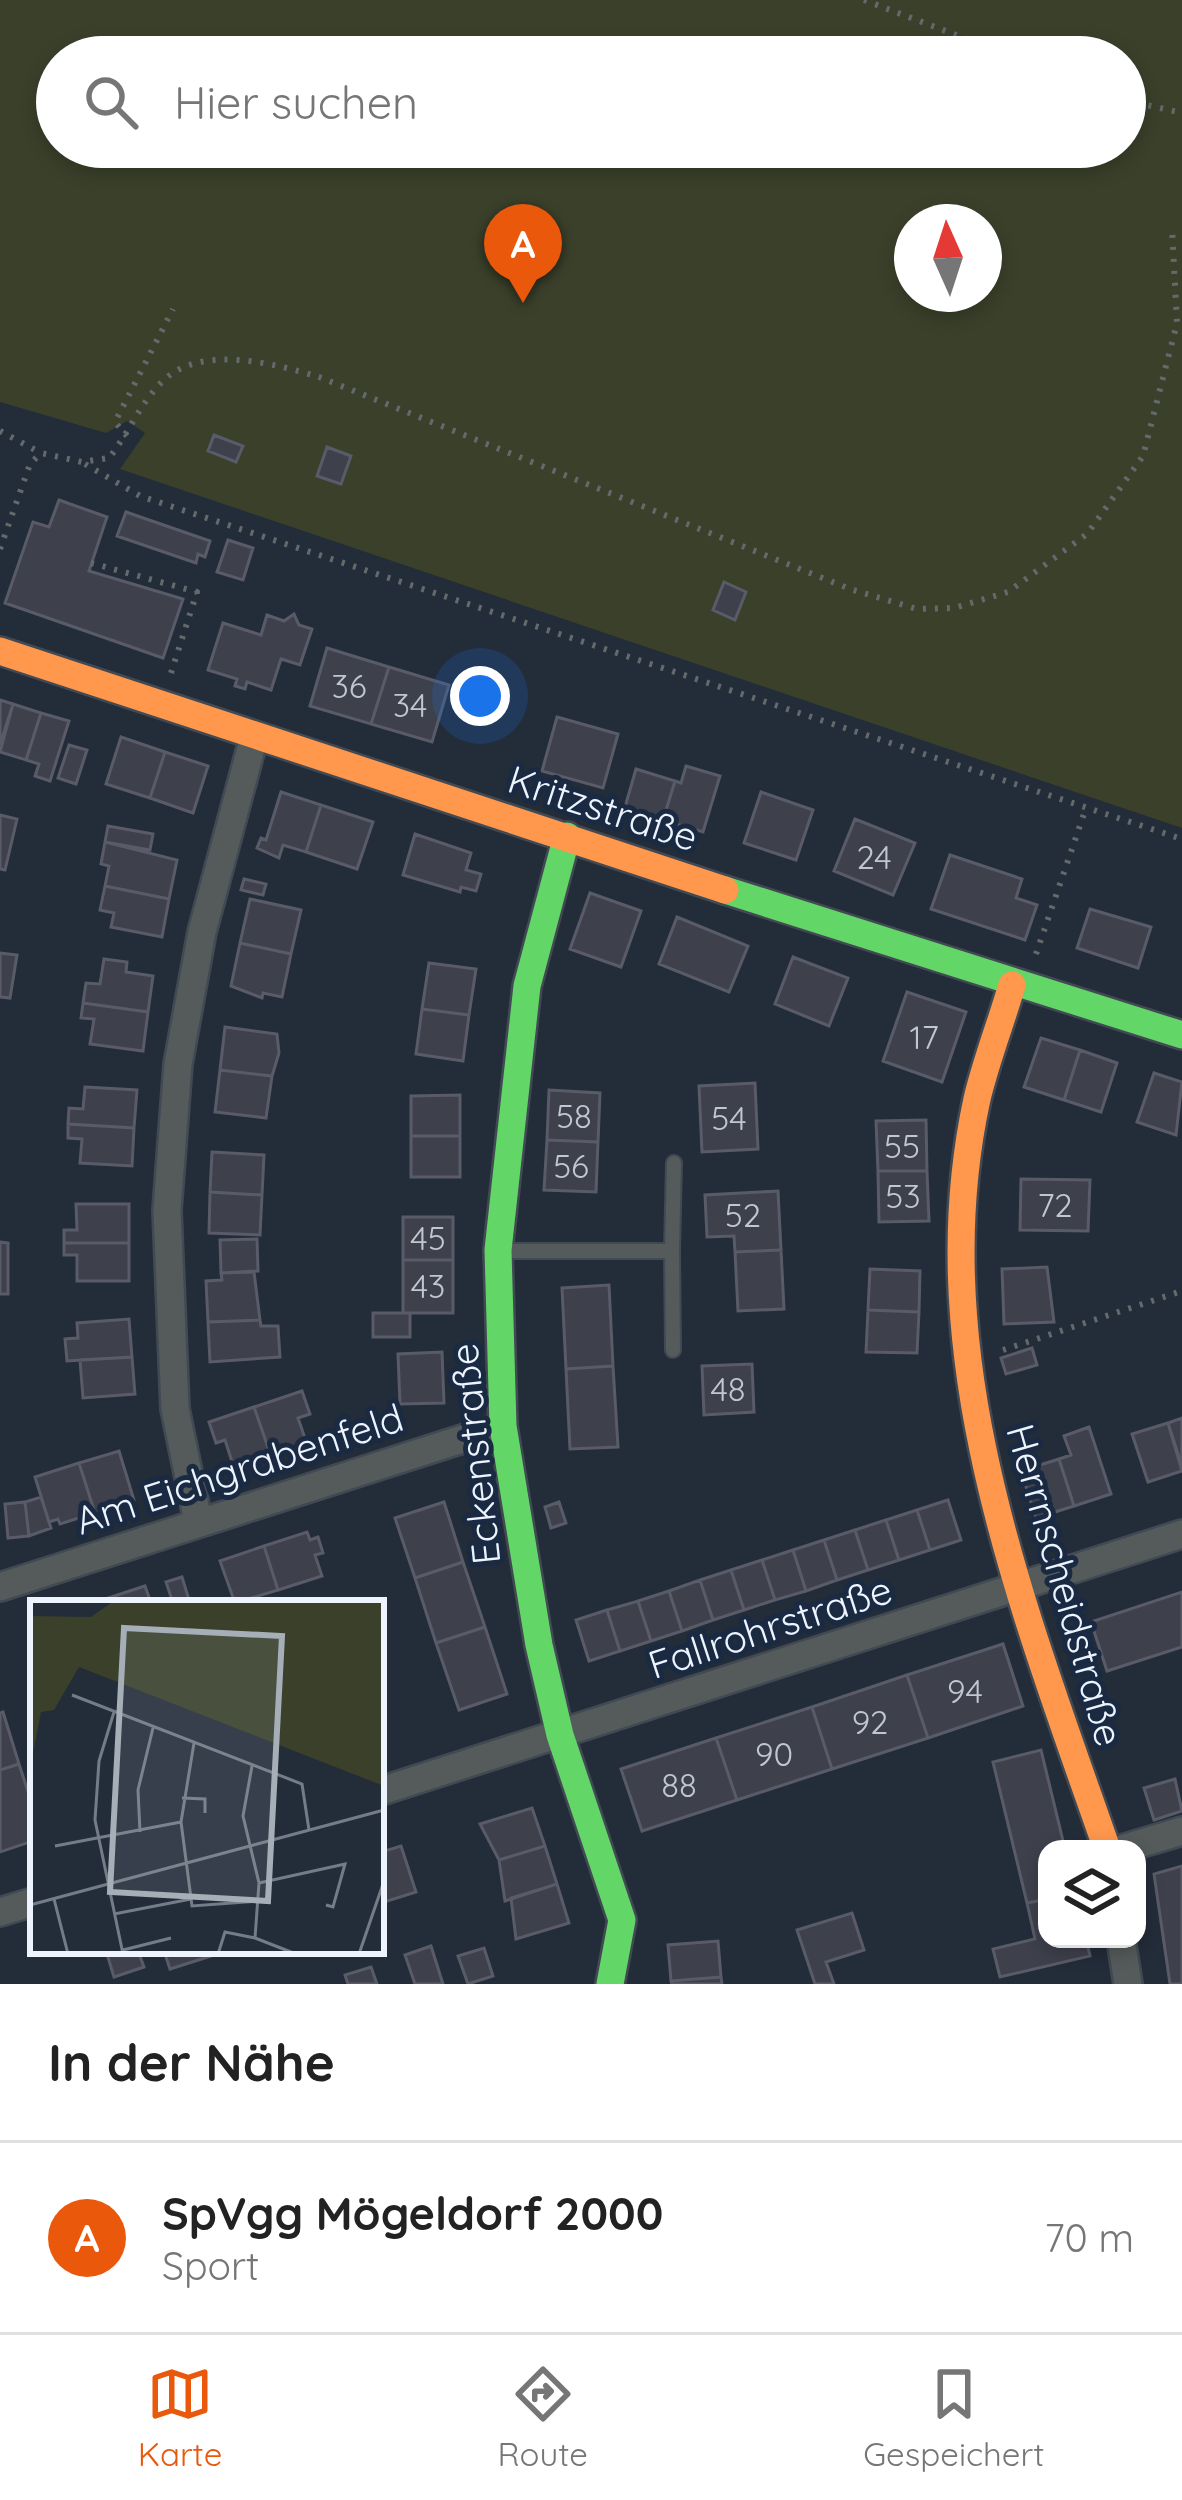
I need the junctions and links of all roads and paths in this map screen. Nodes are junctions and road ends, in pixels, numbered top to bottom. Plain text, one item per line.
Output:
1 (864, 0) edge
2 (959, 36) edge
3 (1146, 105) edge
4 (1182, 113) edge
5 (1172, 228) dead end
6 (173, 309) dead end
7 (0, 431) edge
8 (127, 436) junction
9 (41, 453) junction
10 (82, 462) junction
11 (0, 549) edge
12 (91, 563) dead end
13 (0, 651) edge
14 (160, 705) junction
15 (254, 737) junction
16 (1086, 808) junction
17 (567, 836) junction
18 (1182, 839) edge
19 (1012, 985) junction
20 (1182, 1035) edge
21 (674, 1163) dead end
22 (498, 1250) junction
23 (672, 1251) junction
24 (1182, 1292) edge
25 (674, 1350) dead end
26 (966, 1362) junction
27 (503, 1426) junction
28 (198, 1521) junction
29 (1182, 1534) edge
30 (0, 1587) edge
31 (1017, 1589) junction
32 (560, 1735) junction
33 (384, 1790) edge
34 (1182, 1831) edge
35 (1104, 1840) edge
36 (1146, 1842) edge
37 (30, 1903) edge
38 (0, 1912) edge
39 (1122, 1948) edge
40 (610, 1984) edge
41 (1128, 1984) edge

1 - 2 path
3 - 4 path
5 - 8 path
6 - 8 path
7 - 9 path
8 - 10 path
9 - 10 path
9 - 11 path
10 - 16 path
12 - 14 path
13 - 14 street, Kritzstraße
14 - 15 street, Kritzstraße
15 - 17 street, Kritzstraße
15 - 28 street
16 - 18 path
16 - 19 path
17 - 19 street, Kritzstraße
17 - 22 street, Eckenstraße
19 - 20 street, Kritzstraße
19 - 26 street, Herrnscheidstraße
21 - 23 lane
22 - 23 lane
22 - 27 street, Eckenstraße
23 - 25 lane
24 - 26 path
26 - 31 street, Herrnscheidstraße
27 - 28 street, Am Eichgrabenfeld
27 - 32 street, Eckenstraße
28 - 30 street, Am Eichgrabenfeld
29 - 31 street, Fallrohrstraße
31 - 32 street, Fallrohrstraße
31 - 35 street, Herrnscheidstraße
32 - 33 street, Fallrohrstraße
32 - 40 street, Eckenstraße
34 - 36 street
37 - 38 street
39 - 41 street

